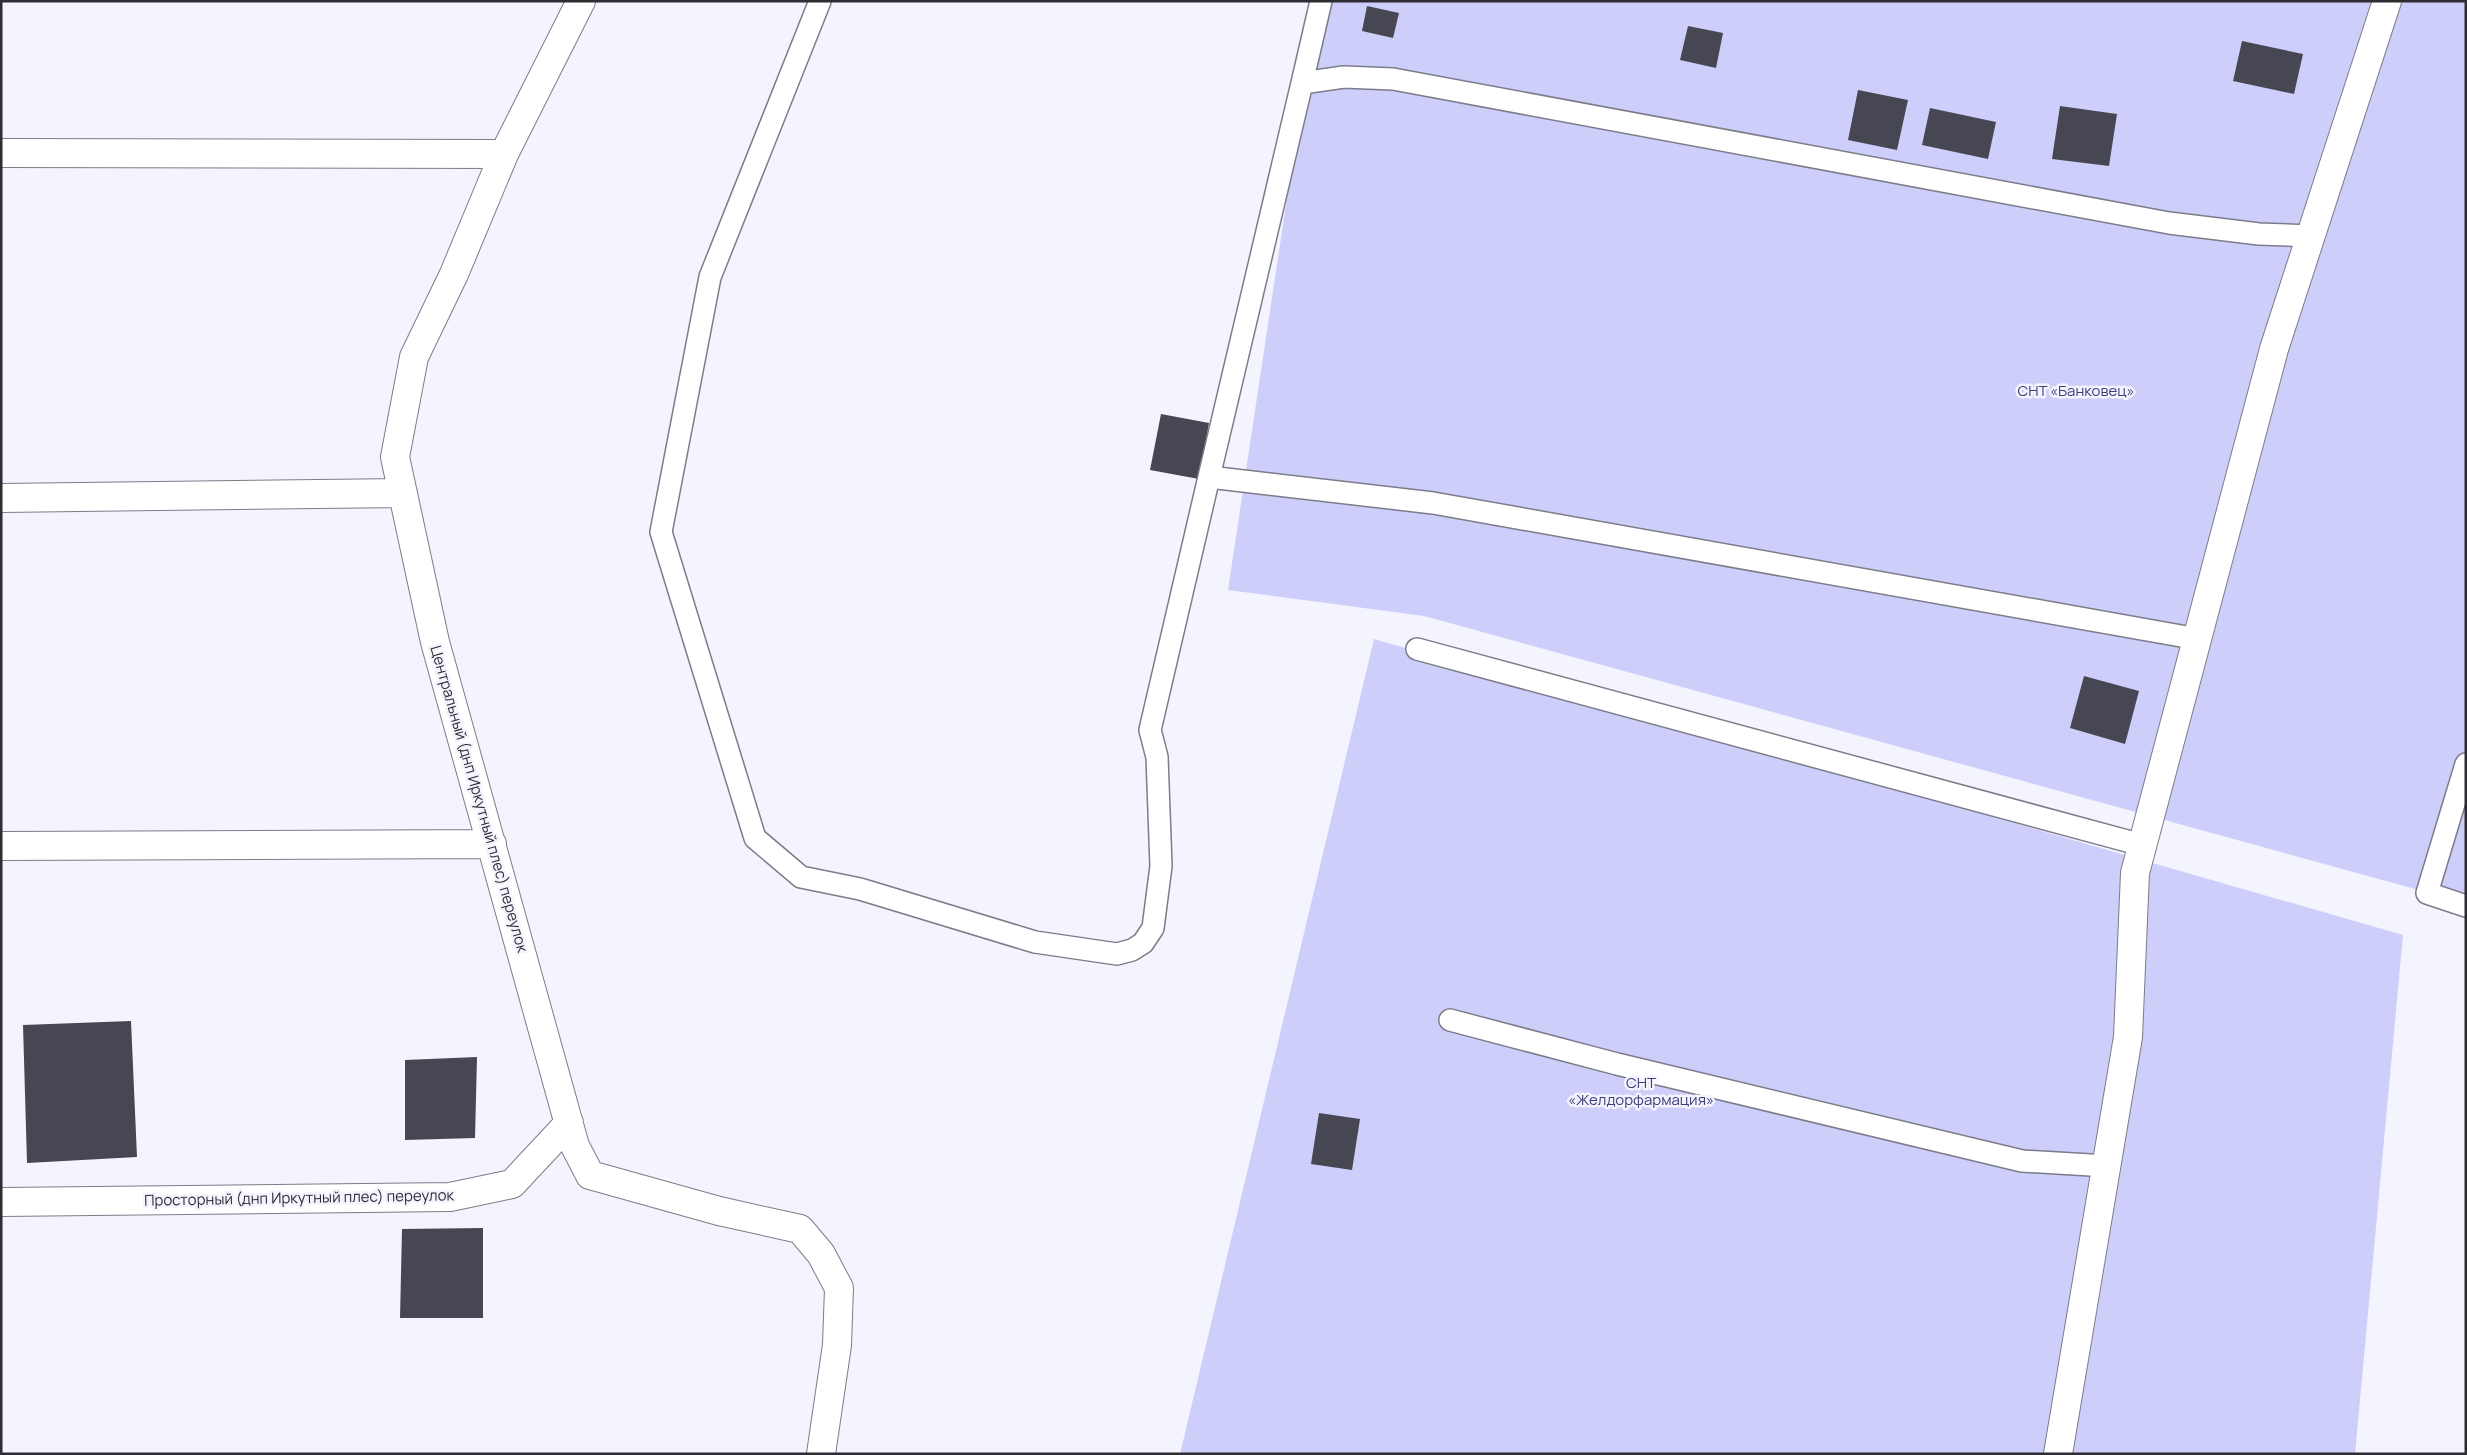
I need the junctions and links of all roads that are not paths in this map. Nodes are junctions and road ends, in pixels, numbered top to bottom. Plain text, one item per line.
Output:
1 (581, 1) edge
2 (820, 1) edge
3 (1321, 1) edge
4 (2387, 1) edge
5 (1302, 83) junction
6 (1, 152) edge
7 (504, 154) junction
8 (2311, 236) junction
9 (1209, 477) junction
10 (403, 493) junction
11 (1, 498) edge
12 (2198, 639) junction
13 (1417, 649) dead end
14 (2466, 764) edge
15 (492, 844) junction
16 (2142, 845) junction
17 (1, 846) edge
18 (2466, 906) edge
19 (1450, 1020) dead end
20 (569, 1123) junction
21 (2106, 1166) junction
22 (1, 1202) edge
23 (821, 1454) edge
24 (2058, 1454) edge

1 - 7 street, Центральный (днп Иркутный плес) переулок
2 - 9 lane
3 - 5 lane
4 - 8 street
5 - 8 lane
5 - 9 lane
6 - 7 street
7 - 10 street, Центральный (днп Иркутный плес) переулок
8 - 12 street
9 - 12 lane
10 - 11 street
10 - 15 street, Центральный (днп Иркутный плес) переулок
12 - 16 street
13 - 16 lane
14 - 18 lane
15 - 17 street
15 - 20 street, Центральный (днп Иркутный плес) переулок
16 - 21 street
19 - 21 lane
20 - 22 street, Просторный (днп Иркутный плес) переулок
20 - 23 street, Центральный (днп Иркутный плес) переулок
21 - 24 street

